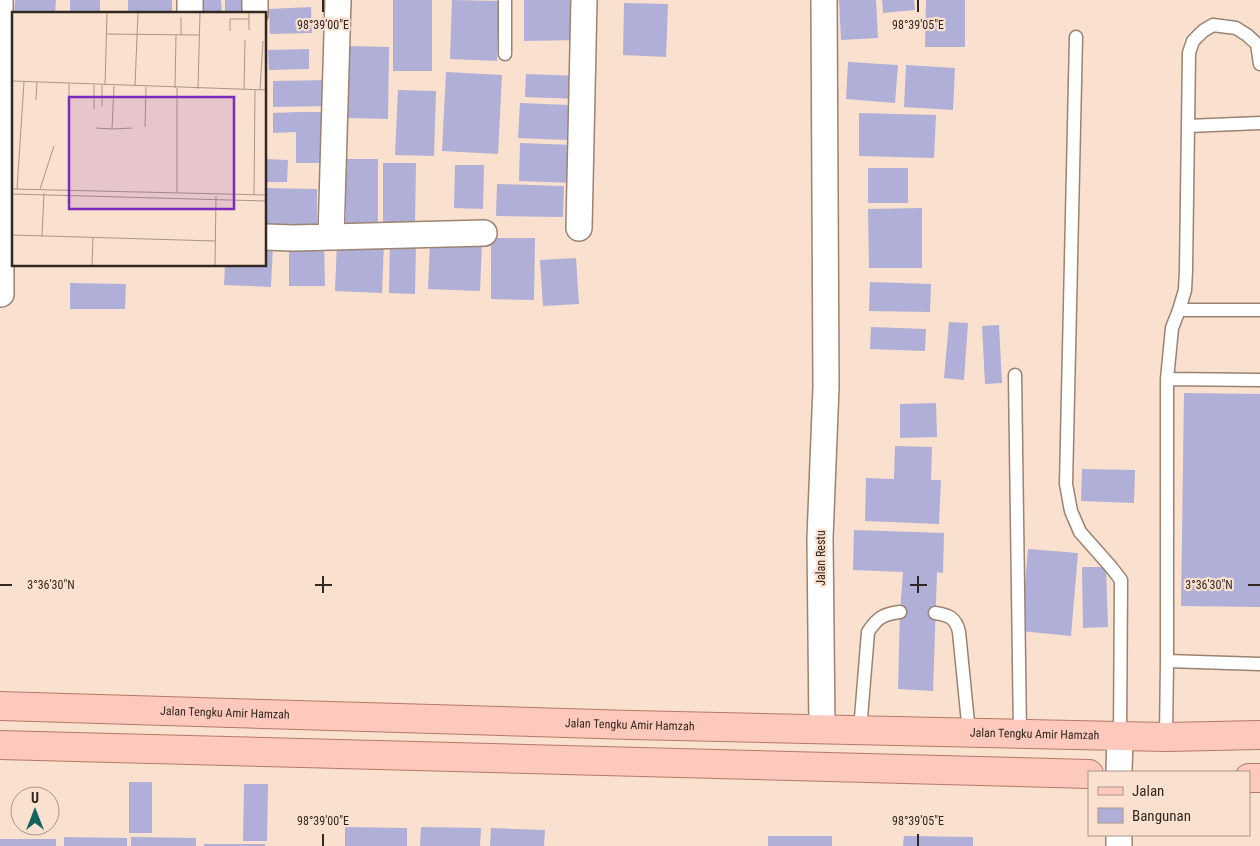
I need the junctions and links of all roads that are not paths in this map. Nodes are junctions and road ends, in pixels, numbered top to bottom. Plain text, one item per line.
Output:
1 (0, 0) edge
2 (338, 0) edge
3 (506, 0) edge
4 (584, 0) edge
5 (824, 0) edge
6 (1076, 37) dead end
7 (505, 54) dead end
8 (1260, 64) edge
9 (1260, 123) edge
10 (1188, 126) junction
11 (579, 228) dead end
12 (484, 234) dead end
13 (266, 237) edge
14 (331, 237) junction
15 (1, 294) dead end
16 (1179, 310) junction
17 (1260, 310) edge
18 (1015, 375) dead end
19 (1167, 379) junction
20 (1260, 380) edge
21 (900, 612) dead end
22 (935, 613) dead end
23 (1167, 661) junction
24 (1260, 664) edge
25 (0, 706) edge
26 (632, 725) junction
27 (822, 729) junction
28 (860, 730) junction
29 (969, 733) junction
30 (1020, 734) junction
31 (1260, 735) edge
32 (1120, 736) junction
33 (1166, 737) junction
34 (0, 745) edge
35 (631, 761) junction
36 (1120, 771) edge
37 (1088, 774) edge

1 - 15 street
2 - 14 street
3 - 7 lane
4 - 11 street
5 - 27 street, Jalan Restu
6 - 32 lane
8 - 10 lane
9 - 10 lane
10 - 16 lane
12 - 14 street
13 - 14 street
16 - 17 lane
16 - 19 lane
18 - 30 lane
19 - 20 lane
19 - 23 lane
21 - 28 lane
22 - 29 lane
23 - 24 lane
23 - 33 lane
25 - 26 main road, Jalan Tengku Amir Hamzah
26 - 27 main road, Jalan Tengku Amir Hamzah
26 - 35 main road
27 - 28 main road, Jalan Tengku Amir Hamzah
28 - 29 main road, Jalan Tengku Amir Hamzah
29 - 30 main road, Jalan Tengku Amir Hamzah
30 - 32 main road, Jalan Tengku Amir Hamzah
31 - 33 main road, Jalan Tengku Amir Hamzah
32 - 33 main road, Jalan Tengku Amir Hamzah
32 - 36 street
34 - 35 main road
35 - 37 main road

